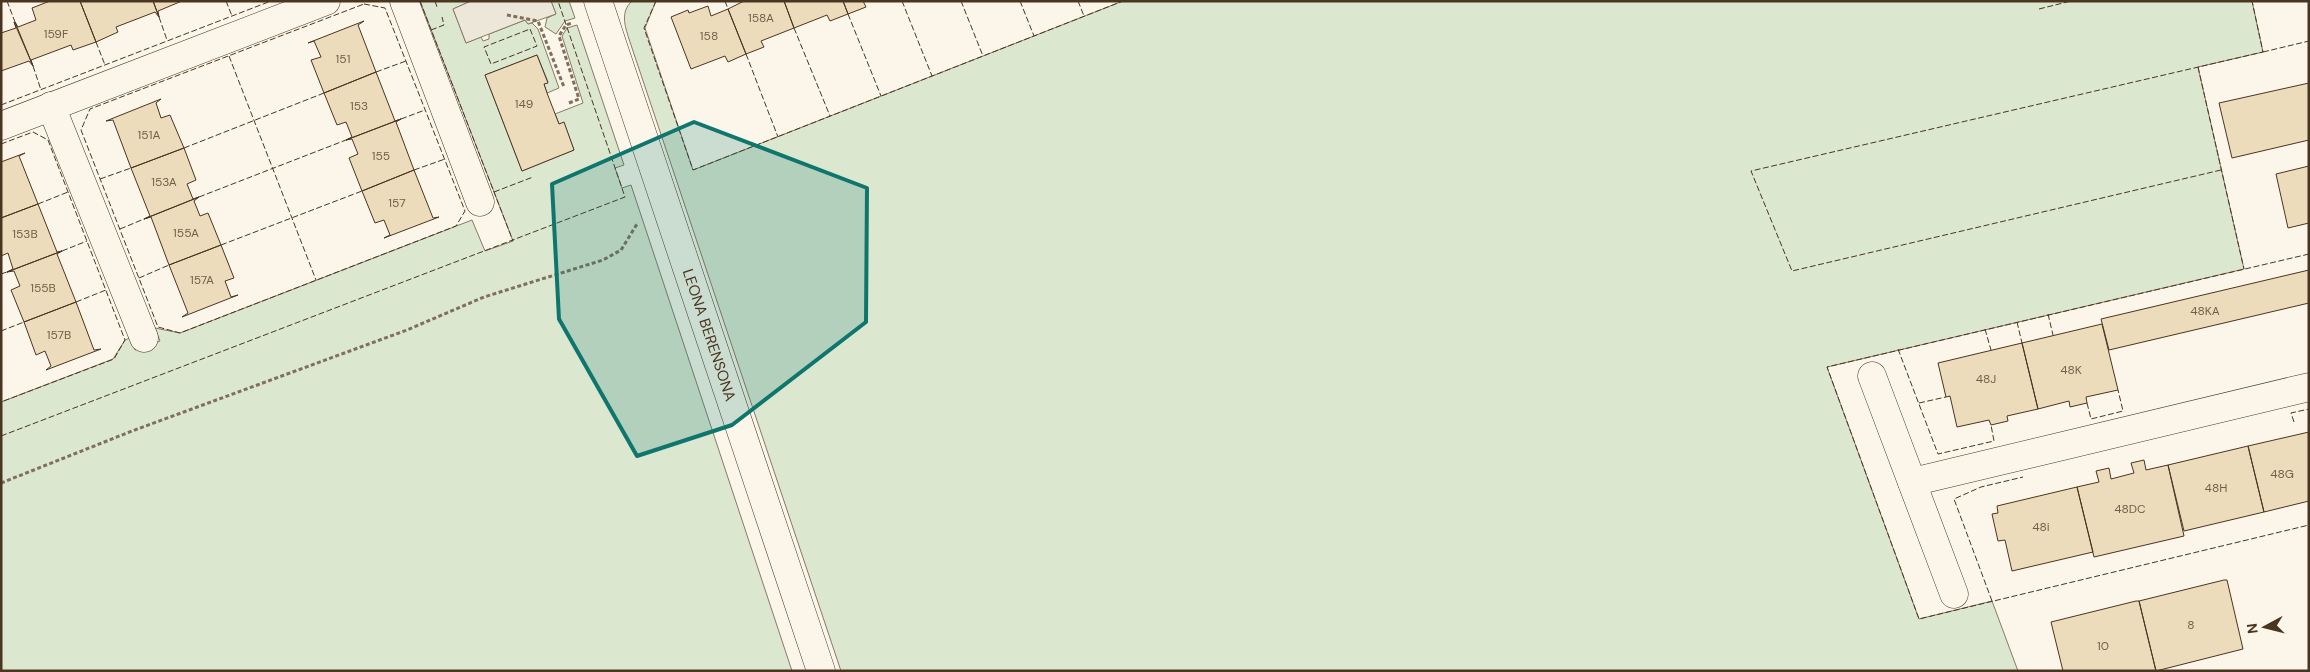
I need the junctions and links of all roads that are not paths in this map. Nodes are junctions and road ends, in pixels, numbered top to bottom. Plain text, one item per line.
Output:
1 (326, 1) edge
2 (404, 1) edge
3 (598, 1) edge
4 (51, 106) junction
5 (1, 126) edge
6 (480, 202) dead end
7 (144, 338) dead end
8 (1872, 376) dead end
9 (2309, 388) edge
10 (1912, 482) junction
11 (1954, 594) dead end
12 (821, 671) edge

1 - 4 street
2 - 6 street
3 - 12 street, LEONA BERENSONA
4 - 5 street
4 - 7 street
8 - 10 street
9 - 10 street
10 - 11 street

